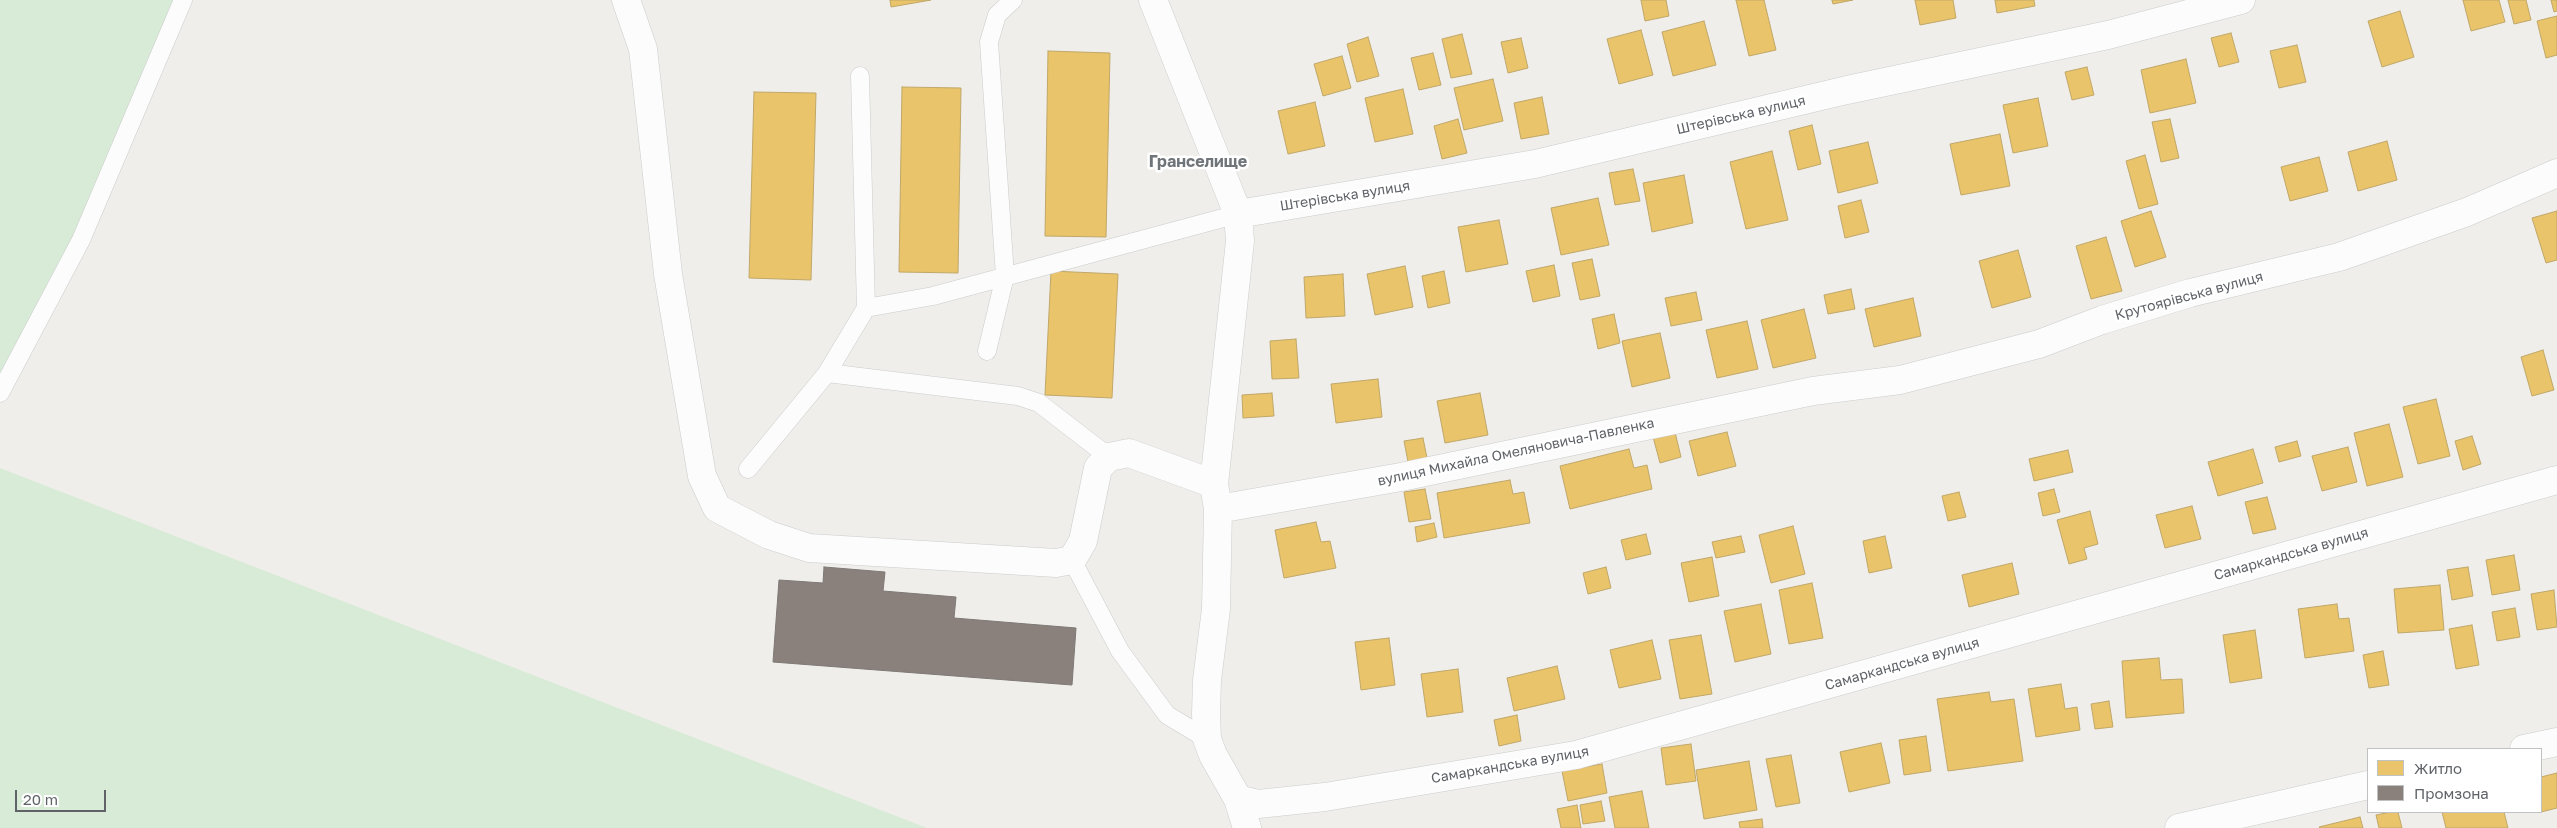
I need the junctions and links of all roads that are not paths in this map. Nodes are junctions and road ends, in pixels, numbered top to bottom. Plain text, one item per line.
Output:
1 (183, 0) edge
2 (626, 0) edge
3 (1013, 0) edge
4 (1153, 0) edge
5 (2241, 0) edge
6 (860, 76) dead end
7 (2557, 173) edge
8 (1238, 214) junction
9 (1005, 276) junction
10 (866, 308) junction
11 (987, 351) dead end
12 (827, 373) junction
13 (1813, 391) joint
14 (0, 394) edge
15 (1109, 457) junction
16 (748, 469) dead end
17 (2557, 480) edge
18 (1216, 497) junction
19 (1072, 560) junction
20 (1207, 739) junction
21 (2557, 742) edge
22 (2529, 748) edge
23 (2367, 785) edge
24 (1238, 799) junction
25 (1247, 828) edge
26 (2179, 828) edge

1 - 14 lane
2 - 19 street
3 - 9 lane
4 - 8 street
5 - 8 street, Штерівська вулиця
6 - 10 lane
7 - 13 street, Крутоярівська вулиця
8 - 9 lane
8 - 18 street
9 - 10 lane
9 - 11 lane
10 - 12 lane
12 - 15 lane
12 - 16 lane
13 - 18 street, вулиця Михайла Омеляновича-Павленка
15 - 18 street
15 - 19 street
17 - 24 street, Самаркандська вулиця
18 - 20 street
19 - 20 lane
20 - 24 street
21 - 22 street
23 - 26 street
24 - 25 street

